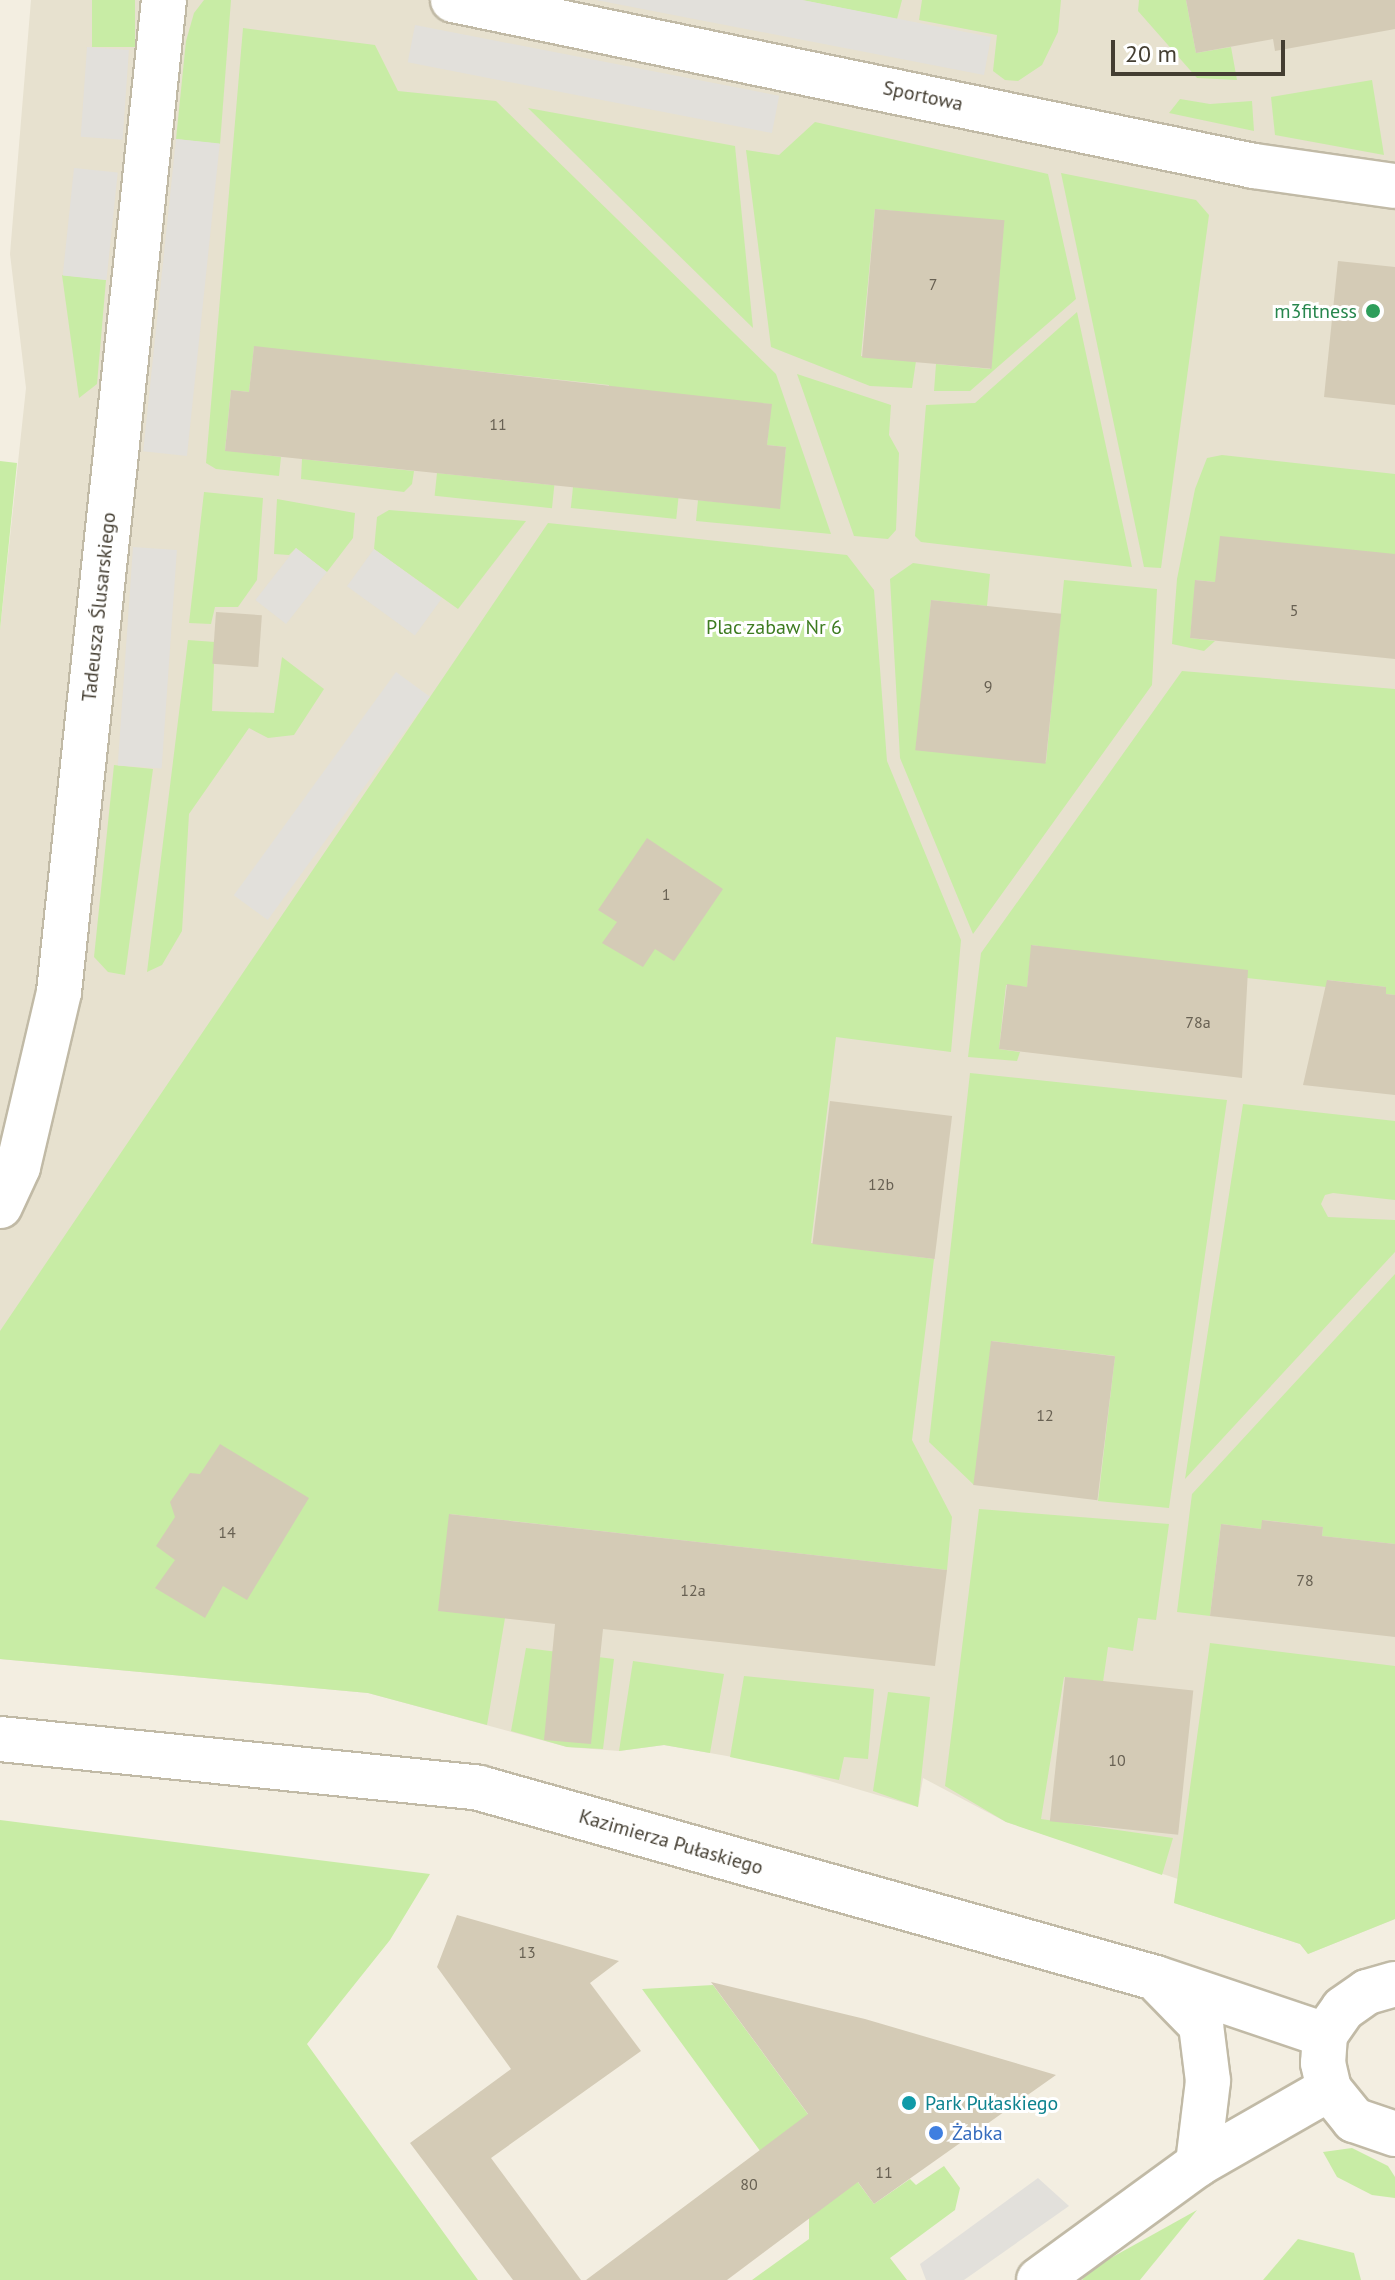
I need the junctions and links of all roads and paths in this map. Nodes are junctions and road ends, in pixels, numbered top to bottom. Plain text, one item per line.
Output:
1 (164, 0) edge
2 (453, 0) edge
3 (1395, 186) edge
4 (0, 1206) edge
5 (0, 1739) edge
6 (1156, 1978) junction
7 (1395, 1984) edge
8 (1325, 2035) junction
9 (1329, 2089) junction
10 (1395, 2134) edge
11 (1198, 2164) junction
12 (1039, 2280) edge

1 - 4 street, Tadeusza Ślusarskiego
2 - 3 street, Sportowa
5 - 6 street, Kazimierza Pułaskiego
6 - 8 street, Kazimierza Pułaskiego
6 - 11 street
7 - 8 street
8 - 9 street
9 - 10 street
9 - 11 street
11 - 12 street

